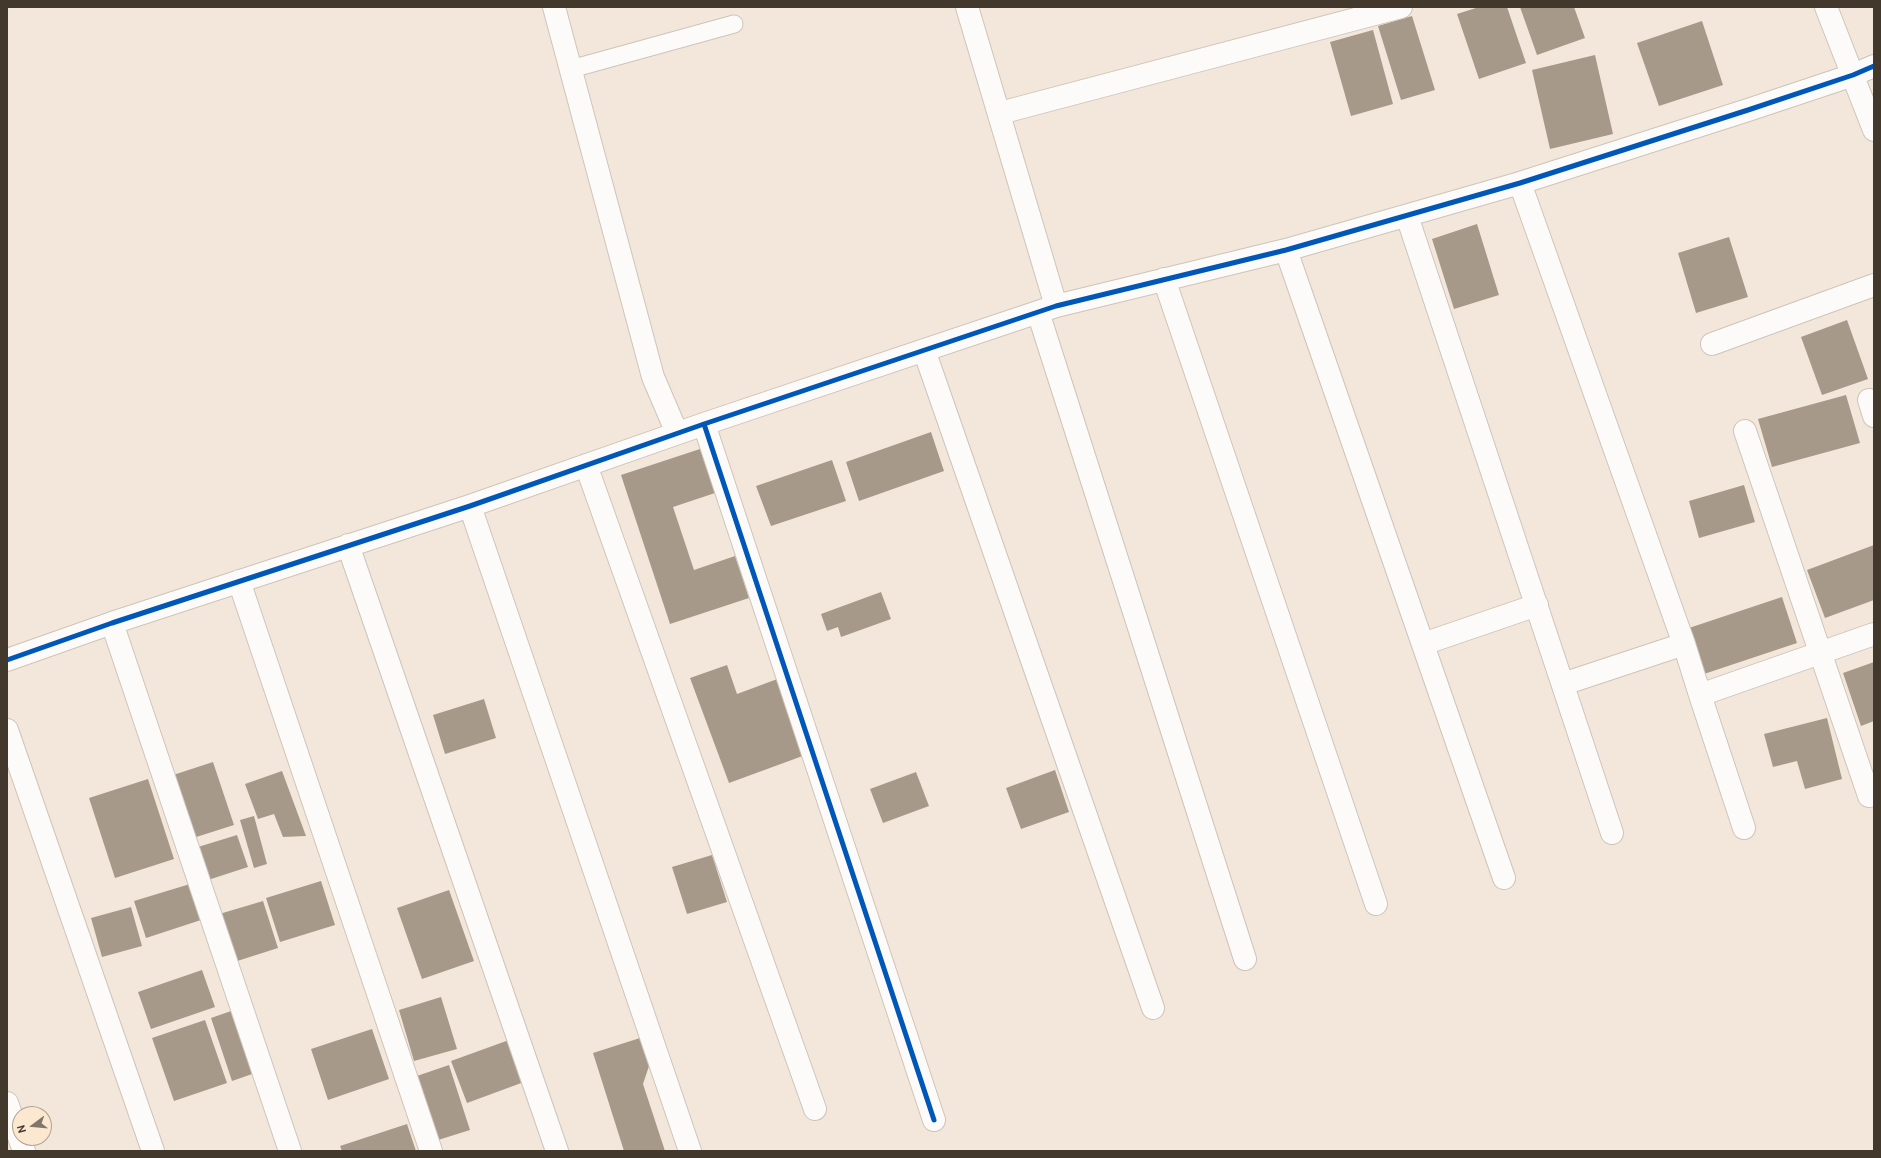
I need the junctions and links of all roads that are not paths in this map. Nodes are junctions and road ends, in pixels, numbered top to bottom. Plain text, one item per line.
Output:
1 (554, 7) edge
2 (967, 7) edge
3 (1401, 7) edge
4 (1826, 7) edge
5 (734, 24) dead end
6 (1874, 66) edge
7 (571, 69) junction
8 (1853, 75) junction
9 (1000, 113) junction
10 (1874, 130) edge
11 (1520, 184) junction
12 (1408, 216) junction
13 (1286, 250) junction
14 (1164, 279) junction
15 (1874, 285) edge
16 (1047, 309) junction
17 (1712, 344) dead end
18 (924, 350) junction
19 (704, 424) junction
20 (1745, 431) dead end
21 (677, 433) junction
22 (586, 465) junction
23 (470, 506) junction
24 (348, 545) junction
25 (239, 581) junction
26 (1536, 606) junction
27 (112, 623) junction
28 (1874, 634) edge
29 (1423, 644) junction
30 (1684, 644) junction
31 (1819, 652) junction
32 (7, 660) edge
33 (1563, 684) junction
34 (1700, 695) junction
35 (7, 730) edge
36 (1869, 796) dead end
37 (1744, 828) dead end
38 (1612, 833) dead end
39 (1504, 878) dead end
40 (1376, 904) dead end
41 (1246, 959) dead end
42 (1153, 1008) dead end
43 (7, 1103) edge
44 (815, 1109) dead end
45 (934, 1120) dead end
46 (24, 1151) edge
47 (153, 1151) edge
48 (290, 1151) edge
49 (431, 1151) edge
50 (557, 1151) edge
51 (690, 1151) edge

1 - 7 street
2 - 9 street
3 - 9 street
4 - 8 street
5 - 7 lane
6 - 8 street
7 - 21 street
8 - 10 street
8 - 11 street
9 - 16 street
11 - 12 street
11 - 30 street
12 - 13 street
12 - 26 street
13 - 14 street
13 - 29 street
14 - 16 street
14 - 40 street
15 - 17 street
16 - 18 street
16 - 41 street
18 - 19 street
18 - 42 street
19 - 21 street
19 - 45 street
20 - 31 street
21 - 22 street
22 - 23 street
22 - 44 street
23 - 24 street
23 - 51 street
24 - 25 street
24 - 50 street
25 - 27 street
25 - 49 street
26 - 29 street
26 - 33 street
27 - 32 street
27 - 48 street
28 - 31 street
29 - 39 street
30 - 33 street
30 - 34 street
31 - 34 street
31 - 36 street
33 - 38 street
34 - 37 street
35 - 47 street
43 - 46 street

